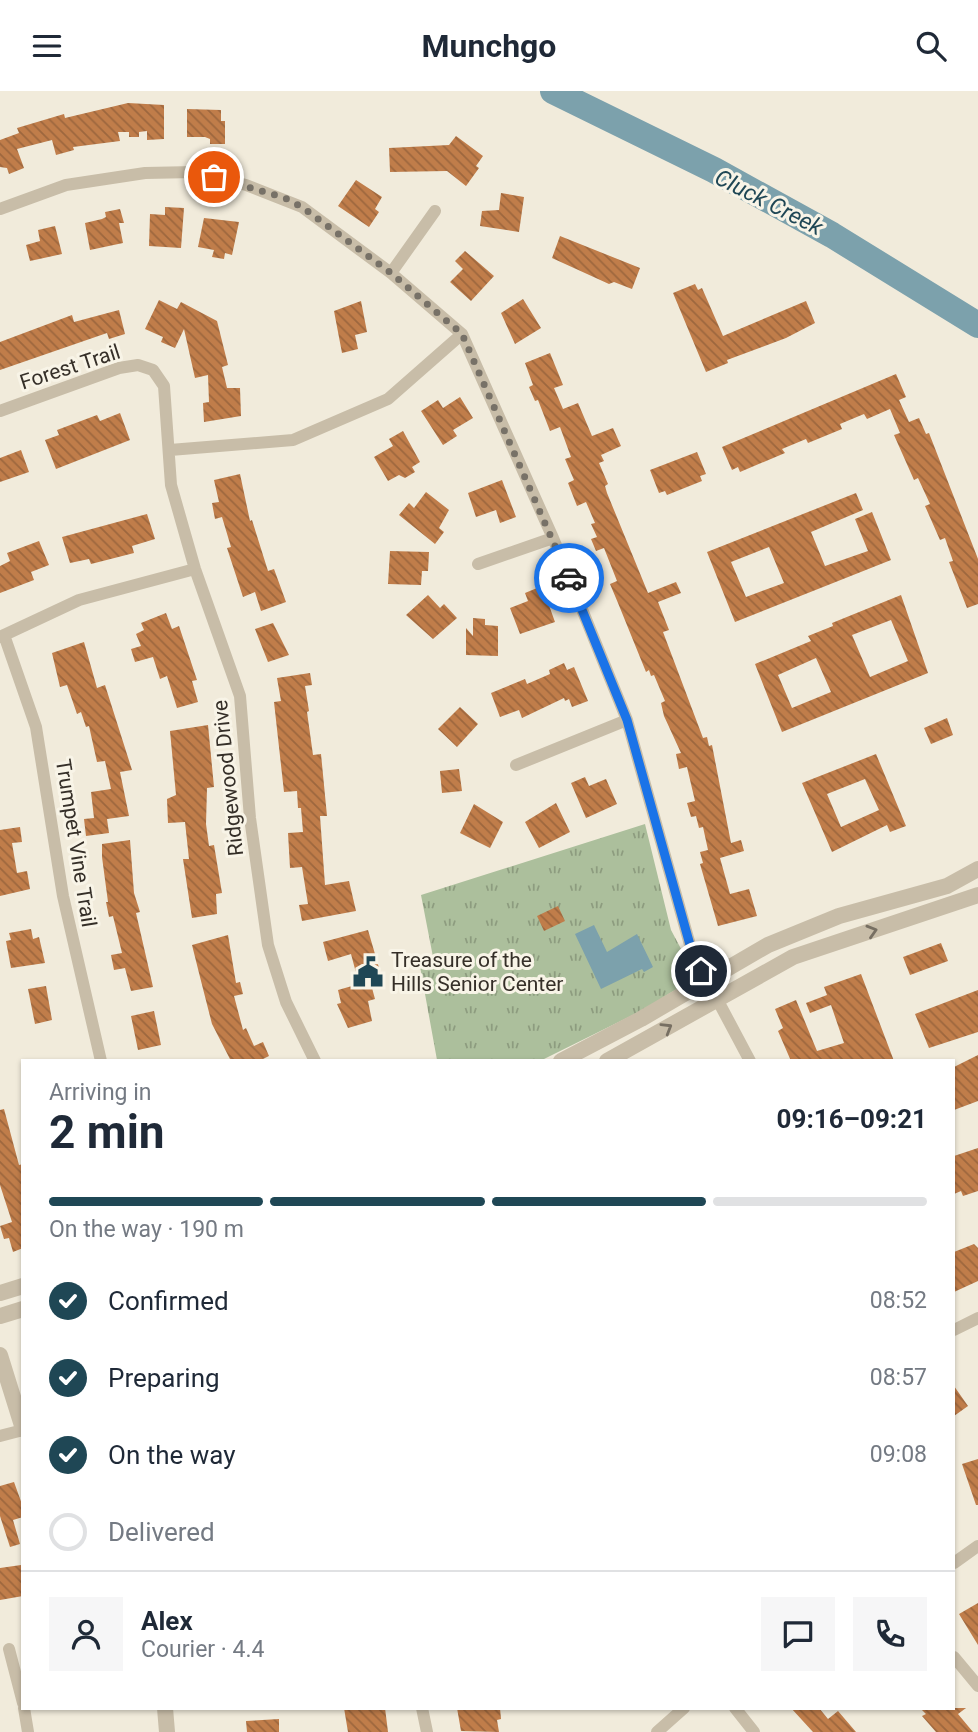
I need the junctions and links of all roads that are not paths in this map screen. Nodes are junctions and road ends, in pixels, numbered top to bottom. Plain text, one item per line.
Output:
1 (0, 209) edge
2 (435, 211) dead end
3 (391, 273) junction
4 (462, 334) junction
5 (153, 370) joint
6 (0, 411) edge
7 (170, 450) junction
8 (553, 538) junction
9 (478, 564) dead end
10 (195, 569) junction
11 (2, 636) edge
12 (627, 720) junction
13 (516, 765) dead end
14 (978, 869) edge
15 (978, 895) edge
16 (707, 982) junction
17 (717, 999) junction
18 (101, 1059) edge
19 (314, 1059) edge
20 (565, 1059) edge
21 (611, 1059) edge
22 (749, 1059) edge
23 (21, 1287) edge
24 (0, 1293) edge
25 (21, 1310) edge
26 (0, 1316) edge
27 (978, 1318) edge
28 (955, 1330) edge
29 (0, 1355) edge
30 (21, 1423) edge
31 (21, 1430) edge
32 (0, 1436) edge
33 (978, 1546) edge
34 (955, 1562) edge
35 (9, 1649) dead end
36 (955, 1658) edge
37 (978, 1686) edge
38 (21, 1698) edge
39 (24, 1710) edge
40 (165, 1710) edge
41 (422, 1710) edge
42 (682, 1710) edge
43 (737, 1710) edge
44 (29, 1732) edge
45 (167, 1732) edge
46 (427, 1732) edge
47 (657, 1732) edge
48 (754, 1732) edge

1 - 3 street
2 - 3 street
3 - 4 street
4 - 7 street
4 - 8 street
5 - 6 street, Forest Trail
5 - 7 street, Ridgewood Drive
7 - 10 street, Ridgewood Drive
8 - 9 street
8 - 12 street
10 - 11 street
10 - 19 street, Ridgewood Drive
11 - 18 street, Trumpet Vine Trail
12 - 13 street
12 - 16 street
14 - 16 street
17 -> 15 street
16 - 17 street
16 - 20 street
21 -> 17 street
17 - 22 street
23 - 24 street
25 - 26 street
27 - 28 street
29 - 30 street
31 - 32 street
33 - 34 street
35 - 38 street
36 - 37 street
39 - 44 street
40 - 45 street
41 - 46 street
42 - 47 street
43 - 48 street

